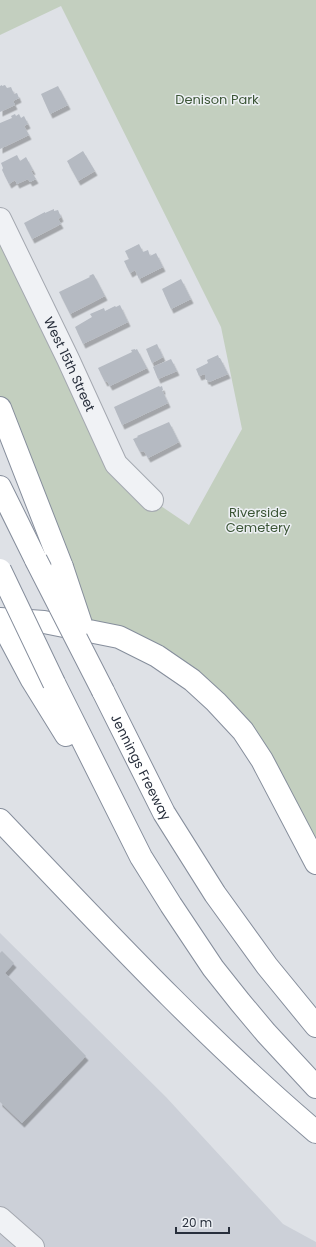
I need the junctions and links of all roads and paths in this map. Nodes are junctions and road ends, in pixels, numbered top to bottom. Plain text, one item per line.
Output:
1 (0, 219) edge
2 (0, 408) edge
3 (0, 487) edge
4 (152, 500) dead end
5 (0, 570) edge
6 (0, 620) edge
7 (103, 692) junction
8 (0, 820) edge
9 (141, 857) junction
10 (316, 863) edge
11 (316, 1026) edge
12 (316, 1087) edge
13 (316, 1132) edge
14 (0, 1218) edge
15 (33, 1247) edge

1 - 4 street, West 15th Street
2 - 7 highway, bridge
3 - 7 highway, Jennings Freeway, bridge
5 - 9 highway, bridge
6 - 9 highway
6 - 10 highway
7 - 11 highway, Jennings Freeway
8 - 13 highway
9 - 12 highway
14 - 15 street

